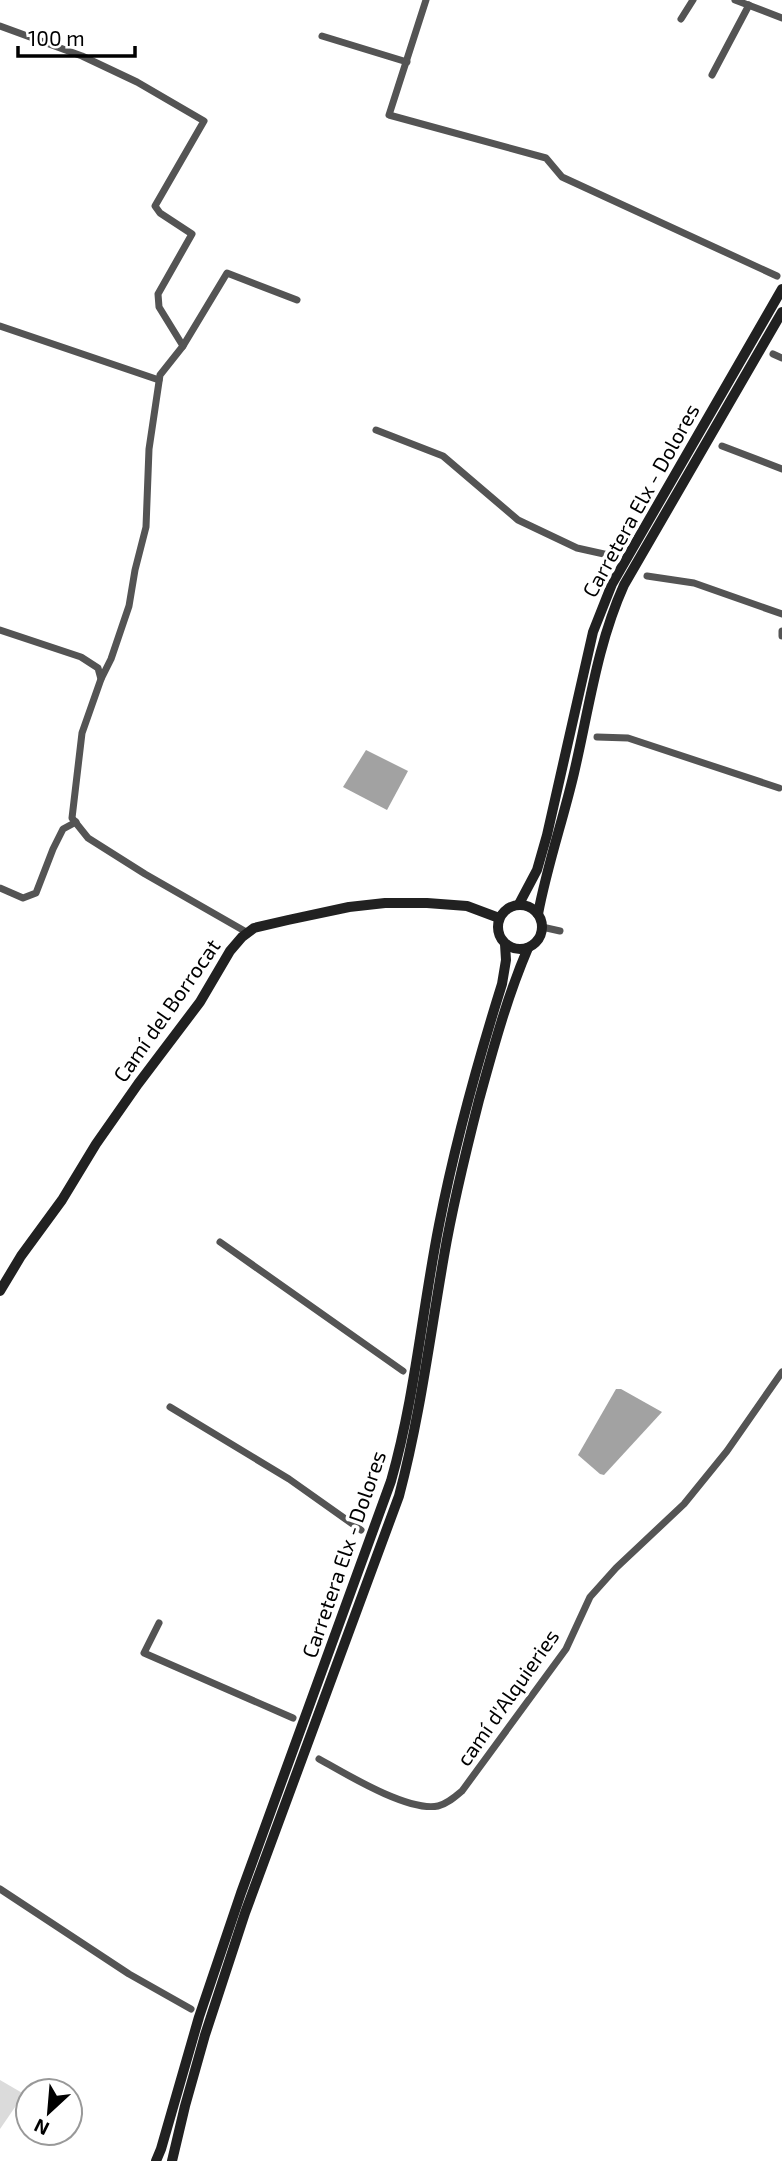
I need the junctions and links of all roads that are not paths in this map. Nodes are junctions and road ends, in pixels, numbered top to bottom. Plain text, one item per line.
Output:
1 (426, 0) edge
2 (693, 0) edge
3 (735, 0) edge
4 (749, 5) junction
5 (782, 18) edge
6 (681, 19) dead end
7 (0, 26) edge
8 (322, 36) dead end
9 (407, 62) junction
10 (712, 75) dead end
11 (777, 276) dead end
12 (782, 289) edge
13 (297, 300) dead end
14 (782, 312) edge
15 (0, 326) edge
16 (183, 346) junction
17 (774, 354) dead end
18 (782, 358) edge
19 (159, 380) junction
20 (376, 430) dead end
21 (722, 446) dead end
22 (782, 469) edge
23 (613, 556) dead end
24 (647, 576) dead end
25 (782, 614) edge
26 (0, 630) edge
27 (102, 679) junction
28 (597, 737) dead end
29 (779, 788) dead end
30 (76, 822) junction
31 (0, 888) edge
32 (519, 904) junction
33 (538, 914) junction
34 (499, 918) junction
35 (542, 927) junction
36 (559, 931) dead end
37 (248, 933) junction
38 (505, 944) junction
39 (528, 948) junction
40 (220, 1242) dead end
41 (0, 1291) edge
42 (402, 1371) dead end
43 (782, 1372) edge
44 (170, 1407) dead end
45 (361, 1530) dead end
46 (159, 1623) dead end
47 (293, 1718) dead end
48 (320, 1759) dead end
49 (0, 1889) edge
50 (191, 2009) dead end
51 (156, 2161) edge
52 (172, 2161) edge

1 - 9 street
2 - 6 street
3 - 4 street
4 - 5 street
4 - 10 street
7 - 16 street
8 - 9 street
9 - 11 street
12 - 32 main road, Carretera Elx - Dolores
13 - 16 street
14 - 33 main road, Carretera Elx - Dolores
15 - 19 street
16 - 19 street
17 - 18 street
19 - 27 street
20 - 23 street
21 - 22 street
24 - 25 street
26 - 27 street
27 - 30 street
28 - 29 street
30 - 31 street
30 - 37 street
32 - 33 main road
32 - 34 main road
33 - 35 main road
34 - 37 main road, Camí del Borrocat
34 - 38 main road
35 - 36 street
35 - 39 main road
37 - 41 main road, Camí del Borrocat
38 - 39 main road
38 - 51 main road, Carretera Elx - Dolores
39 - 52 main road, Carretera Elx - Dolores
40 - 42 street
43 - 48 street, camí d'Alquieries
44 - 45 street
46 - 47 street
49 - 50 street

